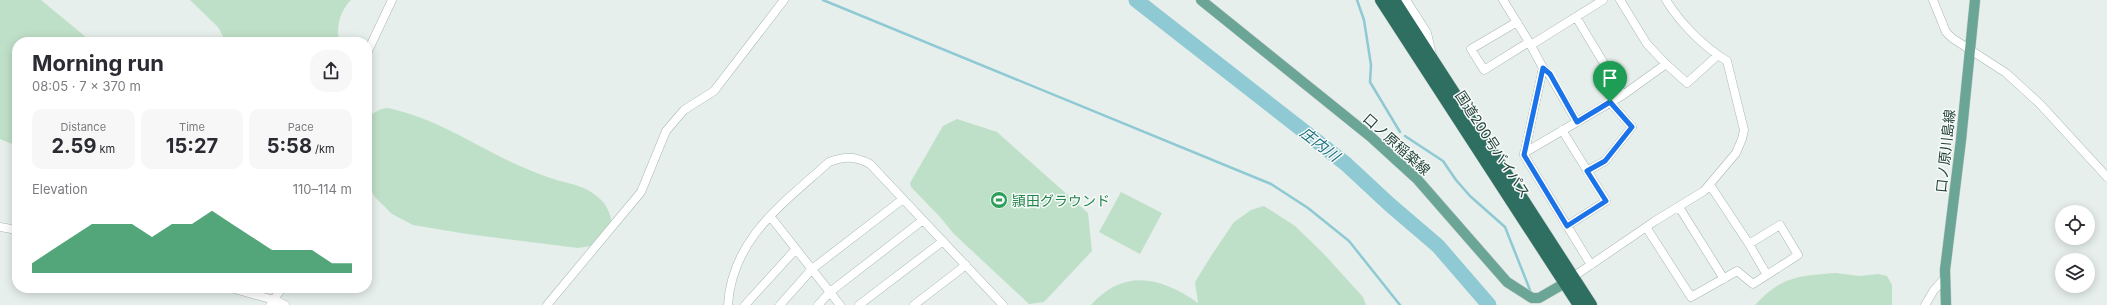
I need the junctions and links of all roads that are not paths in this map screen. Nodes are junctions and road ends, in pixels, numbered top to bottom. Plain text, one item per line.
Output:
1 (392, 0) edge
2 (784, 0) edge
3 (1202, 0) edge
4 (1381, 0) edge
5 (1394, 0) edge
6 (1406, 0) edge
7 (1503, 0) edge
8 (1603, 0) edge
9 (1620, 0) edge
10 (1666, 0) edge
11 (1933, 0) edge
12 (1975, 0) edge
13 (1576, 17) junction
14 (1517, 22) junction
15 (372, 42) edge
16 (1530, 43) junction
17 (1970, 50) junction
18 (1718, 55) junction
19 (1434, 62) junction
20 (1666, 64) junction
21 (1543, 68) junction
22 (1622, 95) junction
23 (1610, 102) junction
24 (1577, 122) junction
25 (1562, 130) junction
26 (1524, 153) junction
27 (1587, 171) junction
28 (2107, 177) edge
29 (1710, 185) junction
30 (903, 199) junction
31 (1679, 208) junction
32 (770, 216) junction
33 (923, 220) junction
34 (0, 226) edge
35 (1567, 226) junction
36 (1646, 227) junction
37 (12, 229) edge
38 (943, 241) junction
39 (1749, 244) junction
40 (796, 249) junction
41 (966, 265) junction
42 (1592, 265) junction
43 (812, 269) junction
44 (1767, 274) junction
45 (1945, 278) junction
46 (1724, 279) junction
47 (1569, 280) junction
48 (830, 292) junction
49 (245, 293) edge
50 (278, 293) edge
51 (272, 302) edge
52 (285, 305) edge
53 (547, 305) edge
54 (728, 305) edge
55 (745, 305) edge
56 (780, 305) edge
57 (818, 305) edge
58 (840, 305) edge
59 (859, 305) edge
60 (914, 305) edge
61 (1003, 305) edge
62 (1579, 305) edge
63 (1591, 305) edge
64 (1925, 305) edge
65 (1946, 305) edge

1 - 15 street
2 - 53 street
3 - 47 main road, 口ノ原稲築線
4 - 47 highway, 国道200号バイパス
5 - 19 highway
6 - 19 street
7 - 14 street
8 - 13 street
9 - 20 street
10 - 18 street
11 - 17 street
12 - 17 main road, 口ノ原川島線
13 - 16 street
13 - 22 street
14 - 16 street
14 - 16 street
16 - 21 street
17 - 28 street
17 - 45 main road, 口ノ原川島線
18 - 20 street
18 - 29 street
19 - 47 highway
20 - 22 street
21 - 24 street
21 - 26 street
22 - 23 street
23 - 24 street
23 - 27 street
24 - 25 street
25 - 26 street
25 - 27 street
26 - 35 street
27 - 35 street
29 - 31 street
29 - 39 street
30 - 32 street
30 - 33 street
30 - 43 street
31 - 36 street
31 - 46 street
32 - 40 street
32 - 54 street
33 - 38 street
33 - 48 street
34 - 37 street
35 - 42 street
36 - 42 street
36 - 46 street
38 - 41 street
38 - 59 street
39 - 44 street
39 - 44 street
40 - 43 street
40 - 55 street
41 - 60 street
41 - 61 street
42 - 47 street
43 - 48 street
43 - 56 street
44 - 46 street
45 - 64 street
45 - 65 main road, 口ノ原川島線
47 - 62 highway, 国道200号バイパス
47 - 63 highway
48 - 57 street
48 - 58 street
49 - 51 street
50 - 51 street
51 - 52 street

